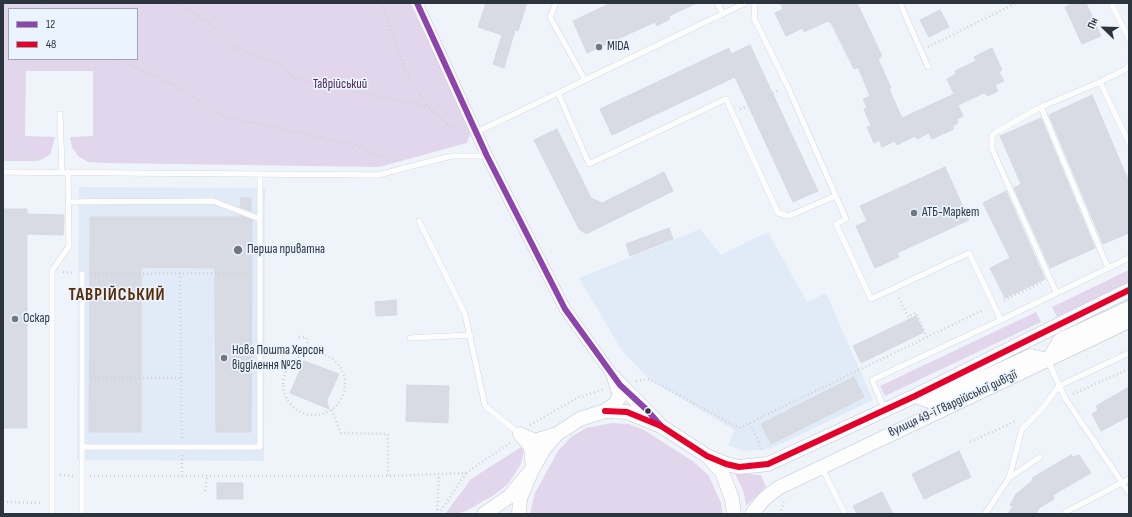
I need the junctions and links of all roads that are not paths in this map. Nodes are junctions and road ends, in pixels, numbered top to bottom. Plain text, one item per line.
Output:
1 (417, 3) edge
2 (556, 3) edge
3 (717, 3) edge
4 (745, 3) edge
5 (755, 3) edge
6 (900, 3) edge
7 (1112, 3) edge
8 (723, 14) junction
9 (1129, 39) edge
10 (1129, 66) edge
11 (928, 67) dead end
12 (585, 80) junction
13 (1100, 82) junction
14 (558, 93) junction
15 (1041, 107) junction
16 (60, 114) dead end
17 (477, 132) junction
18 (1129, 143) edge
19 (487, 156) junction
20 (3, 172) edge
21 (62, 172) junction
22 (68, 172) junction
23 (260, 174) junction
24 (835, 196) junction
25 (69, 202) junction
26 (260, 219) junction
27 (419, 221) dead end
28 (1129, 258) edge
29 (1108, 268) junction
30 (82, 274) road end
31 (1129, 290) edge
32 (1056, 292) junction
33 (1129, 308) edge
34 (1001, 320) junction
35 (1129, 321) edge
36 (471, 336) junction
37 (410, 338) dead end
38 (1129, 353) edge
39 (1048, 360) junction
40 (614, 377) junction
41 (1059, 386) junction
42 (915, 396) junction
43 (605, 411) junction
44 (885, 411) junction
45 (661, 426) junction
46 (520, 434) junction
47 (557, 434) junction
48 (82, 447) junction
49 (707, 456) junction
50 (1040, 457) dead end
51 (533, 468) junction
52 (821, 468) junction
53 (1009, 478) junction
54 (1129, 479) edge
55 (1122, 483) junction
56 (1129, 493) edge
57 (1066, 512) dead end
58 (52, 514) edge
59 (82, 514) edge
60 (484, 514) edge
61 (519, 514) edge
62 (734, 514) edge
63 (752, 514) edge
64 (845, 514) edge
65 (985, 514) edge

1 - 17 street
2 - 12 lane
3 - 8 lane
4 - 8 lane
5 - 24 lane
6 - 11 lane
7 - 9 lane
8 - 12 lane
10 - 13 lane
12 - 14 lane
13 - 15 lane
13 - 18 lane
14 - 17 lane
14 - 24 lane
15 - 29 lane
15 - 32 lane
16 - 21 lane
17 - 19 street
19 - 23 lane
19 - 40 street
20 - 21 lane
21 - 22 lane
22 - 23 lane
22 - 25 lane
23 - 26 lane
24 - 34 lane
25 - 26 lane
25 - 58 lane
26 - 48 lane
27 - 36 lane
28 - 29 lane
29 - 32 lane
30 - 48 lane
31 - 42 street, вулиця 49-ї Гвардійської дивізії
32 - 34 lane
33 - 39 street
34 - 44 lane
35 - 39 street, вулиця 49-ї Гвардійської дивізії
36 - 37 lane
36 - 46 lane
38 - 41 lane
39 - 41 lane
39 - 42 street
39 - 52 street, вулиця 49-ї Гвардійської дивізії
40 - 43 street
40 - 45 street
41 - 53 lane
41 - 55 lane
42 - 44 street, вулиця 49-ї Гвардійської дивізії
43 - 45 street
43 - 47 street
44 - 49 street, вулиця 49-ї Гвардійської дивізії
45 - 49 street
46 - 47 street
46 - 51 street
47 - 51 street
48 - 59 lane
49 - 62 street
50 - 53 lane
51 - 60 street
51 - 61 street
52 - 63 street, вулиця 49-ї Гвардійської дивізії
52 - 64 lane
53 - 65 lane
54 - 55 lane
55 - 56 lane
55 - 57 lane

